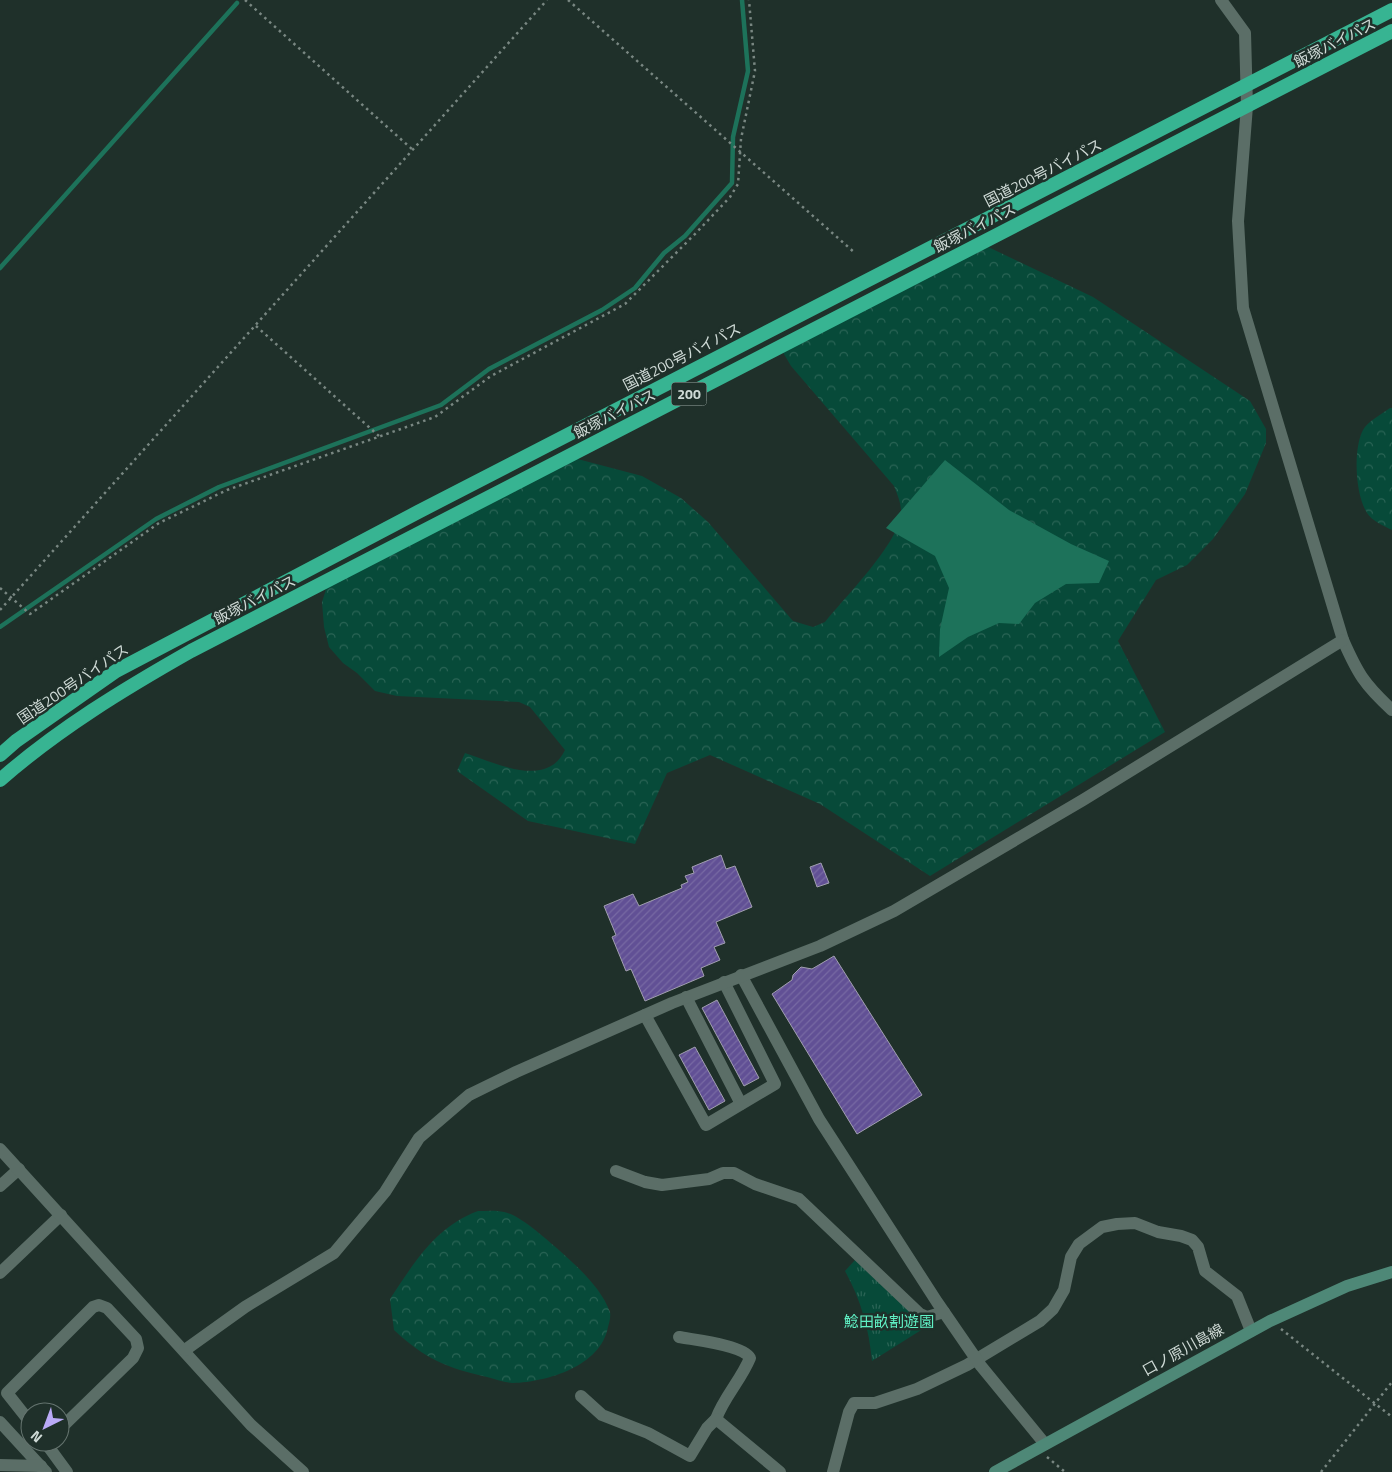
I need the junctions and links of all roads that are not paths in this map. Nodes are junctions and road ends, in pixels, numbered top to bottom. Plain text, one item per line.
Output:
1 (1221, 0) edge
2 (1392, 10) edge
3 (1392, 31) edge
4 (1248, 84) junction
5 (1248, 106) junction
6 (1344, 640) junction
7 (1392, 710) edge
8 (0, 755) edge
9 (0, 780) edge
10 (741, 975) junction
11 (724, 982) junction
12 (686, 997) junction
13 (645, 1015) junction
14 (741, 1104) junction
15 (0, 1148) edge
16 (19, 1169) junction
17 (616, 1171) dead end
18 (0, 1186) edge
19 (61, 1214) junction
20 (1392, 1272) edge
21 (0, 1273) edge
22 (944, 1312) junction
23 (1252, 1331) junction
24 (679, 1337) dead end
25 (185, 1350) junction
26 (976, 1359) junction
27 (581, 1396) dead end
28 (20, 1409) edge
29 (70, 1419) edge
30 (716, 1419) junction
31 (0, 1422) edge
32 (1041, 1447) junction
33 (53, 1452) edge
34 (0, 1465) edge
35 (44, 1469) edge
36 (67, 1472) edge
37 (303, 1472) edge
38 (780, 1472) edge
39 (833, 1472) edge
40 (995, 1472) edge

1 - 4 street
2 - 4 highway, 国道200号バイパス / 200
3 - 5 highway, 飯塚バイパス / 200
4 - 5 street
4 - 8 highway, 国道200号バイパス / 200
5 - 6 street
5 - 9 highway, 飯塚バイパス / 200
6 - 7 street
6 - 10 street
10 - 11 street
10 - 22 street
11 - 12 street
11 - 14 street
12 - 13 street
12 - 14 street
13 - 14 street
13 - 25 street
15 - 16 street
16 - 18 street
16 - 19 street
17 - 22 street
19 - 21 street
19 - 25 street
20 - 23 main road, 口ノ原川島線
22 - 26 street
23 - 26 street
23 - 32 main road, 口ノ原川島線
24 - 30 street
25 - 37 street
26 - 32 street
26 - 39 street
27 - 30 street
28 - 29 street
30 - 38 street
31 - 35 street
32 - 40 main road, 口ノ原川島線
33 - 36 street
34 - 35 street

